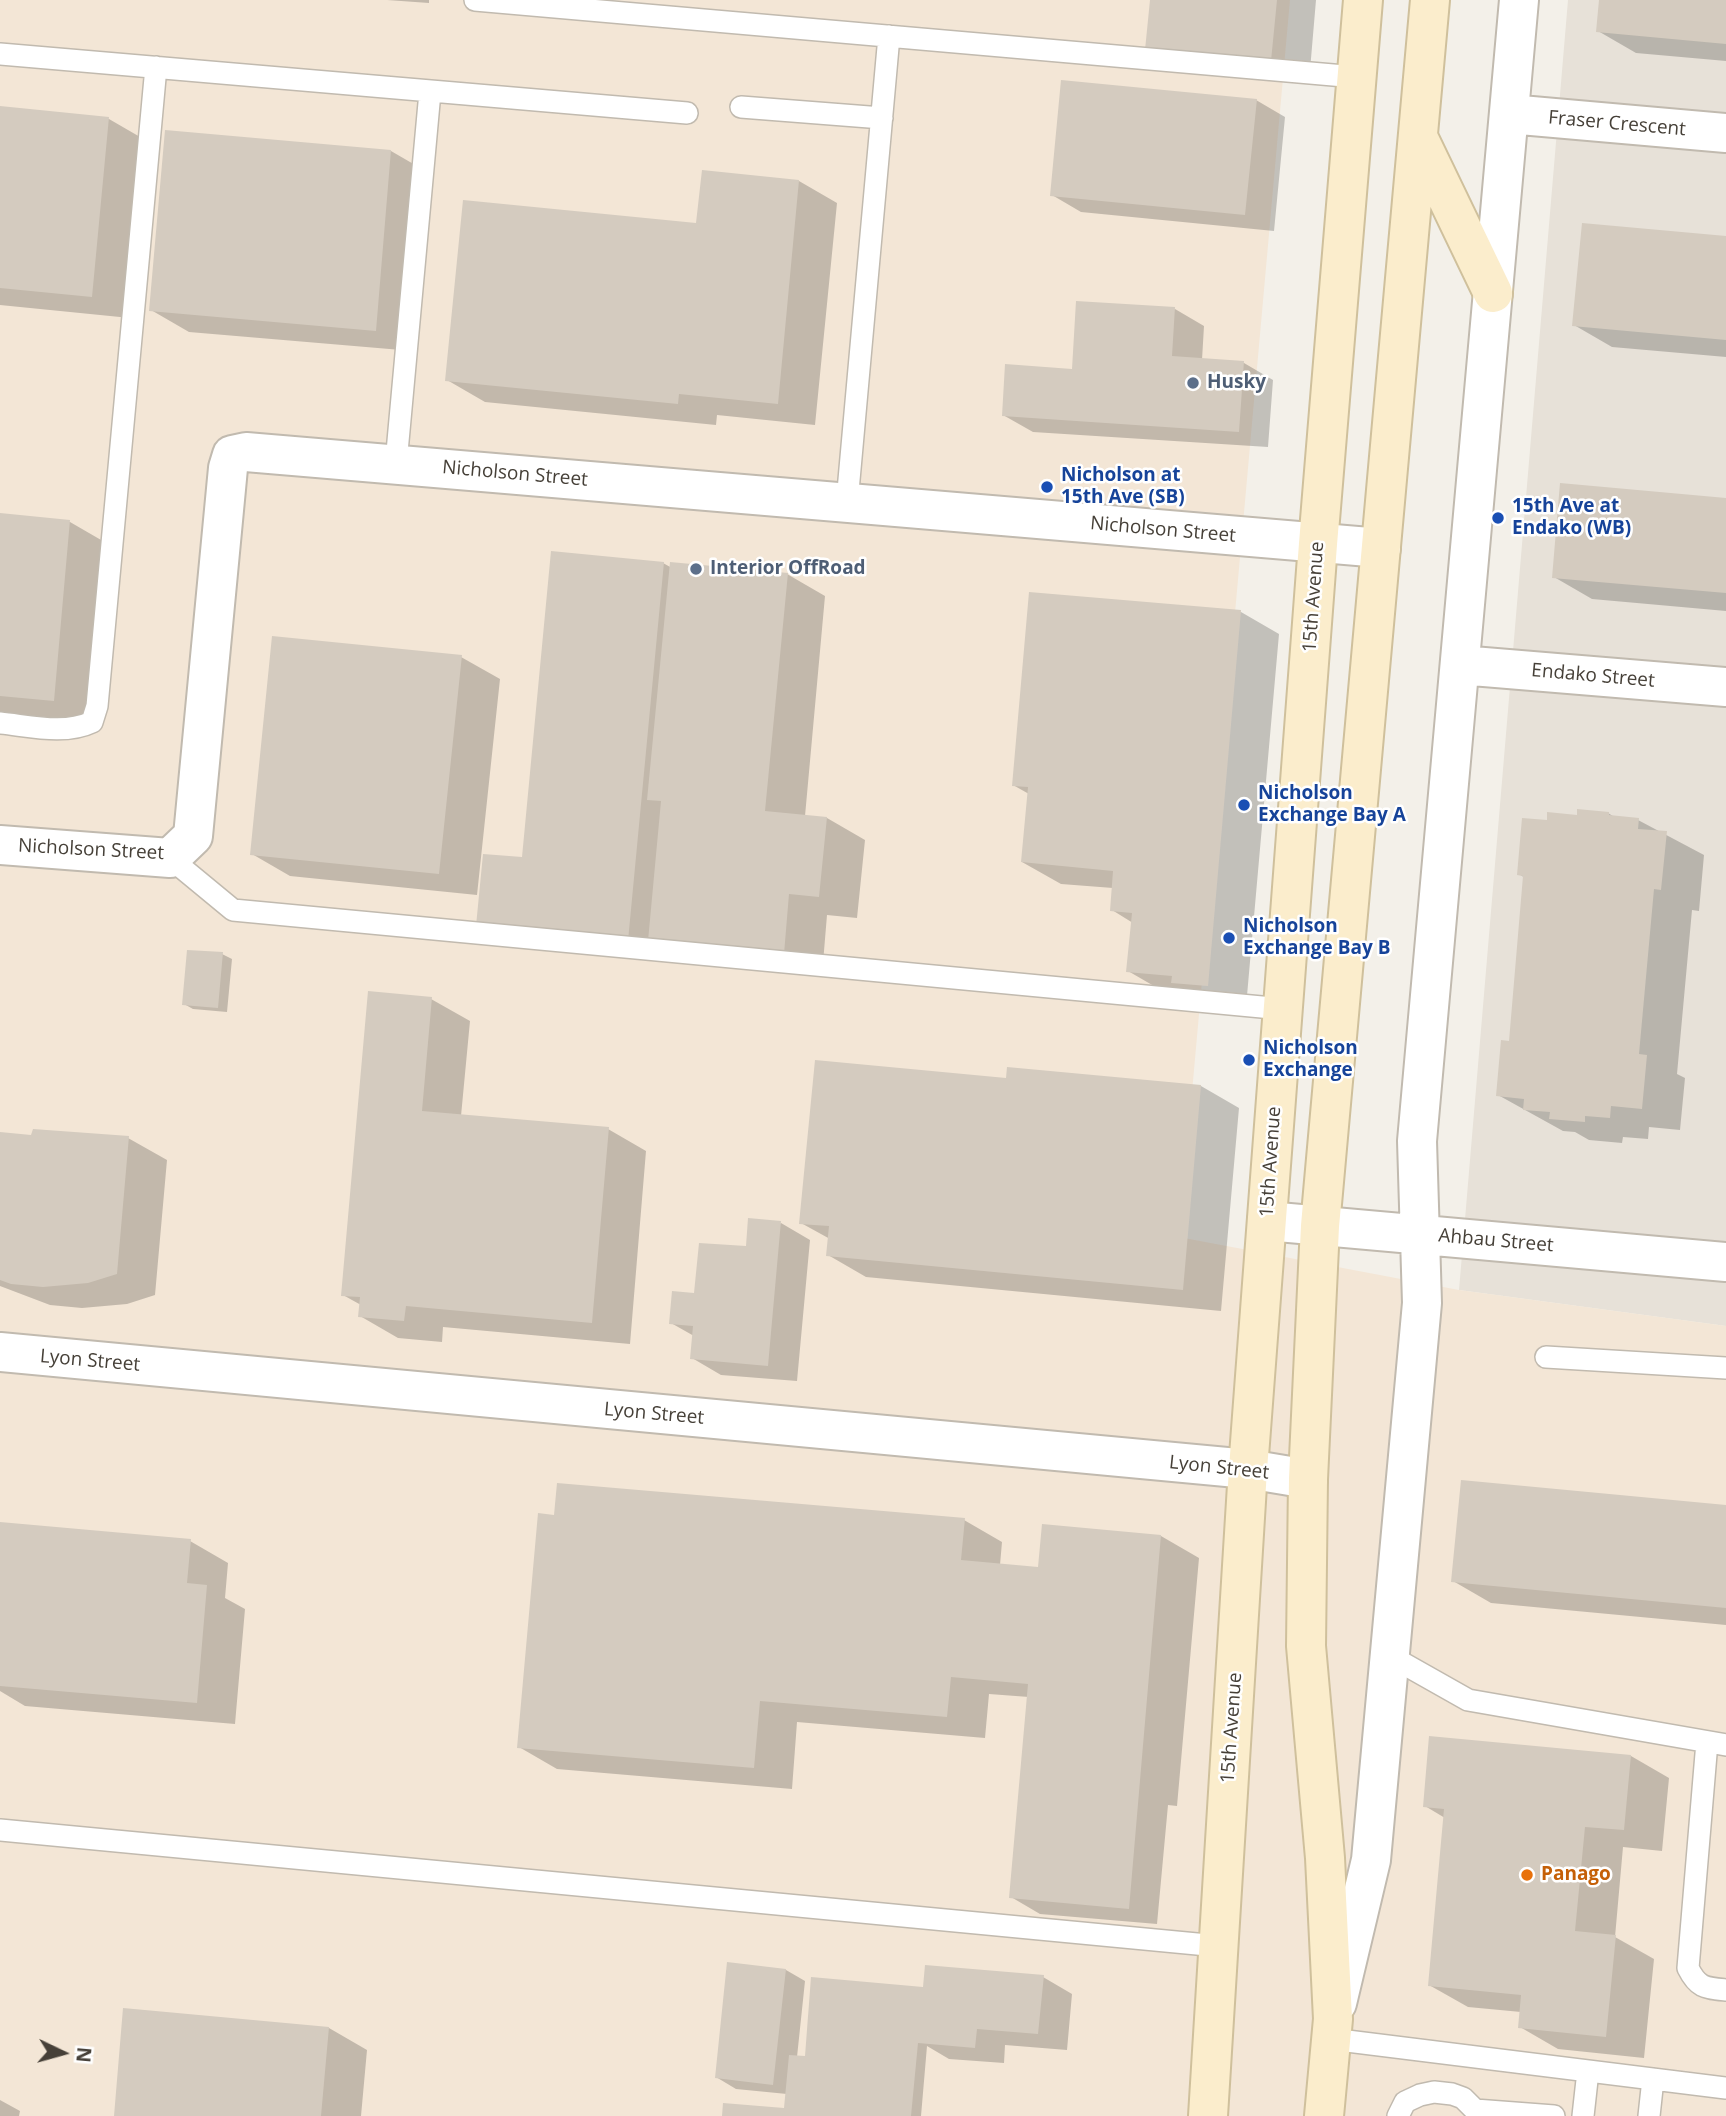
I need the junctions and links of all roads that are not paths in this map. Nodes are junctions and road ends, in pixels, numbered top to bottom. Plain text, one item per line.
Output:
1 (475, 0) edge
2 (1363, 0) edge
3 (1430, 0) edge
4 (1519, 0) edge
5 (889, 36) junction
6 (0, 54) edge
7 (156, 67) junction
8 (1356, 77) junction
9 (430, 92) junction
10 (741, 107) dead end
11 (687, 113) dead end
12 (1508, 114) junction
13 (882, 118) junction
14 (1726, 133) edge
15 (1418, 137) junction
16 (1493, 293) junction
17 (396, 464) junction
18 (847, 502) junction
19 (1318, 544) junction
20 (1381, 548) junction
21 (1460, 665) junction
22 (1726, 687) edge
23 (0, 723) edge
24 (0, 845) edge
25 (170, 858) junction
26 (1283, 1009) junction
27 (1267, 1221) junction
28 (1320, 1226) junction
29 (1420, 1234) junction
30 (1726, 1262) edge
31 (0, 1352) edge
32 (1546, 1357) dead end
33 (1726, 1368) edge
34 (1248, 1469) junction
35 (1308, 1479) junction
36 (1390, 1656) junction
37 (1717, 1744) edge
38 (0, 1830) edge
39 (1218, 1946) junction
40 (1726, 1990) edge
41 (1332, 2029) junction
42 (1588, 2071) junction
43 (1653, 2079) junction
44 (1726, 2088) edge
45 (1472, 2113) edge
46 (1208, 2116) edge
47 (1324, 2116) edge
48 (1398, 2116) edge
49 (1554, 2116) edge
50 (1583, 2116) edge
51 (1649, 2116) edge

1 - 5 lane
2 - 8 main road, 15th Avenue
3 - 15 main road
4 - 12 street
5 - 8 lane
5 - 13 lane
6 - 7 lane
7 - 9 lane
7 - 23 lane
8 - 19 main road, 15th Avenue
9 - 11 lane
9 - 17 lane
10 - 13 lane
12 - 14 street, Fraser Crescent
12 - 16 street
13 - 18 lane
15 - 16 main road
15 - 20 main road
16 - 21 street
17 - 18 street, Nicholson Street
17 - 25 street, Nicholson Street
18 - 19 street, Nicholson Street
19 - 20 street, Nicholson Street
19 - 26 main road, 15th Avenue
20 - 28 main road
21 - 22 street, Endako Street
21 - 29 street
24 - 25 street, Nicholson Street
25 - 26 lane
26 - 27 main road, 15th Avenue
27 - 28 street, Ahbau Street
27 - 34 main road, 15th Avenue
28 - 29 street, Ahbau Street
28 - 35 main road
29 - 30 street, Ahbau Street
29 - 36 street
31 - 34 street, Lyon Street
32 - 33 lane
34 - 35 street, Lyon Street
34 - 39 main road, 15th Avenue
35 - 41 main road
36 - 37 lane
36 - 41 street
37 - 40 lane
38 - 39 lane
39 - 46 main road, 15th Avenue
41 - 42 lane
41 - 47 main road
42 - 43 lane
42 - 50 lane
43 - 44 lane
43 - 51 lane
45 - 48 lane
45 - 49 lane

